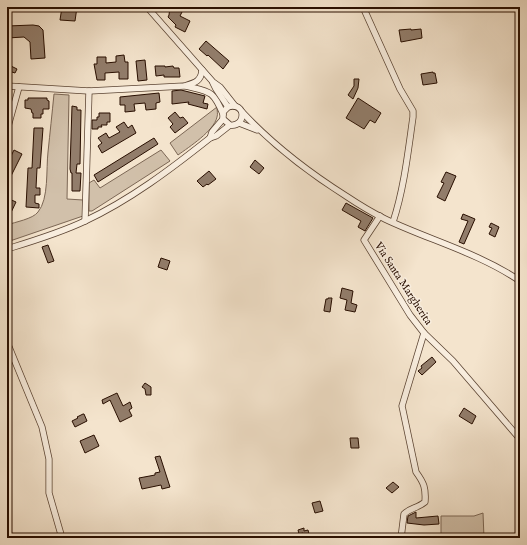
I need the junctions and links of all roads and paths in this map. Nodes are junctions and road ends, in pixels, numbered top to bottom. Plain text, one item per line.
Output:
1 (147, 7) edge
2 (362, 7) edge
3 (202, 70) junction
4 (213, 82) junction
5 (7, 86) edge
6 (184, 86) junction
7 (18, 87) junction
8 (89, 91) junction
9 (235, 106) junction
10 (228, 107) junction
11 (242, 112) junction
12 (223, 117) junction
13 (239, 123) junction
14 (230, 125) junction
15 (7, 130) edge
16 (260, 131) junction
17 (210, 138) junction
18 (380, 216) junction
19 (85, 221) junction
20 (393, 222) junction
21 (7, 249) edge
22 (520, 281) edge
23 (424, 333) junction
24 (7, 342) edge
25 (520, 439) edge
26 (62, 538) edge
27 (401, 538) edge

1 - 3 street
2 - 20 street
3 - 4 street
3 - 6 street
4 - 9 street
4 - 10 street
5 - 7 street
6 - 8 street
6 - 12 street
7 - 8 street
7 - 15 street
8 - 19 street
9 - 10 street
9 - 11 street
10 - 12 street
11 - 13 street
11 - 16 street
12 - 14 street
12 - 17 street
13 - 14 street
13 - 16 street
14 - 17 street
16 - 18 street
17 - 19 street
18 - 20 street
18 - 23 street, Via Santa Margherita
19 - 21 street
20 - 22 street
23 - 25 street
23 - 27 street, Via Santa Margherita
24 - 26 street

